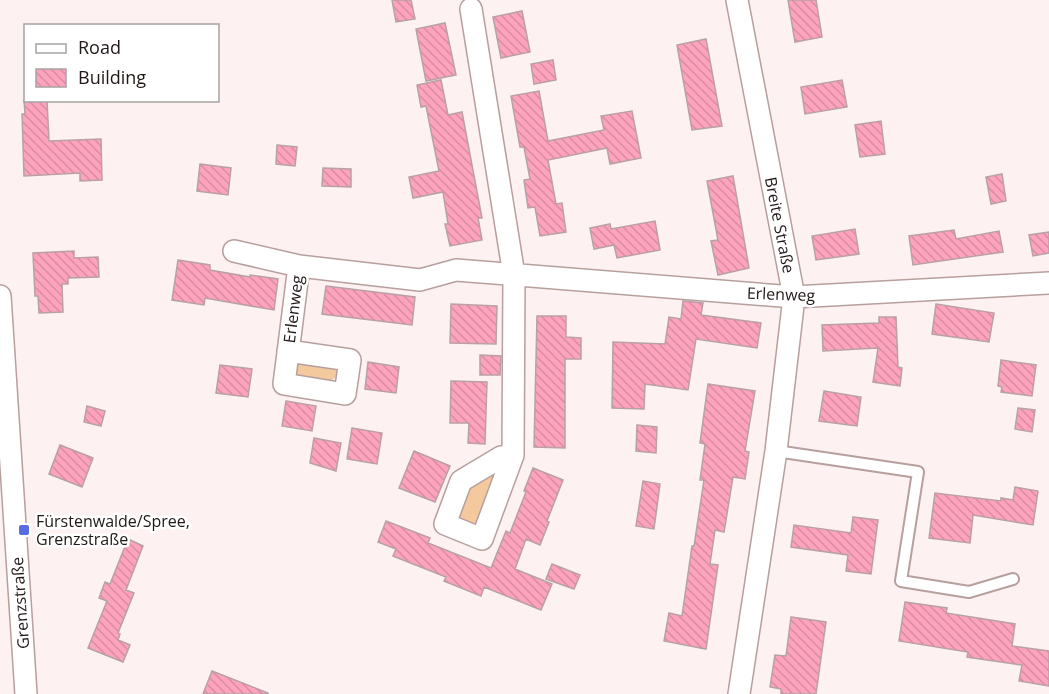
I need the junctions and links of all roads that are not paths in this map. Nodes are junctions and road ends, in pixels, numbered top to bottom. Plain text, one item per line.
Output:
1 (737, 0) edge
2 (471, 9) dead end
3 (234, 251) dead end
4 (299, 266) junction
5 (514, 275) junction
6 (1049, 283) edge
7 (0, 296) edge
8 (794, 297) junction
9 (288, 351) dead end
10 (3, 393) edge
11 (776, 451) junction
12 (513, 455) dead end
13 (1013, 579) dead end
14 (26, 694) edge
15 (739, 694) edge

1 - 8 street, Breite Straße
2 - 5 street
3 - 4 street, Erlenweg
4 - 5 street, Erlenweg
4 - 9 street, Erlenweg
5 - 8 street, Erlenweg
5 - 12 street
6 - 8 street, Erlenweg
7 - 10 street, Grenzstraße
8 - 11 street, Breite Straße
10 - 14 street, Grenzstraße
11 - 13 lane
11 - 15 street, Breite Straße

